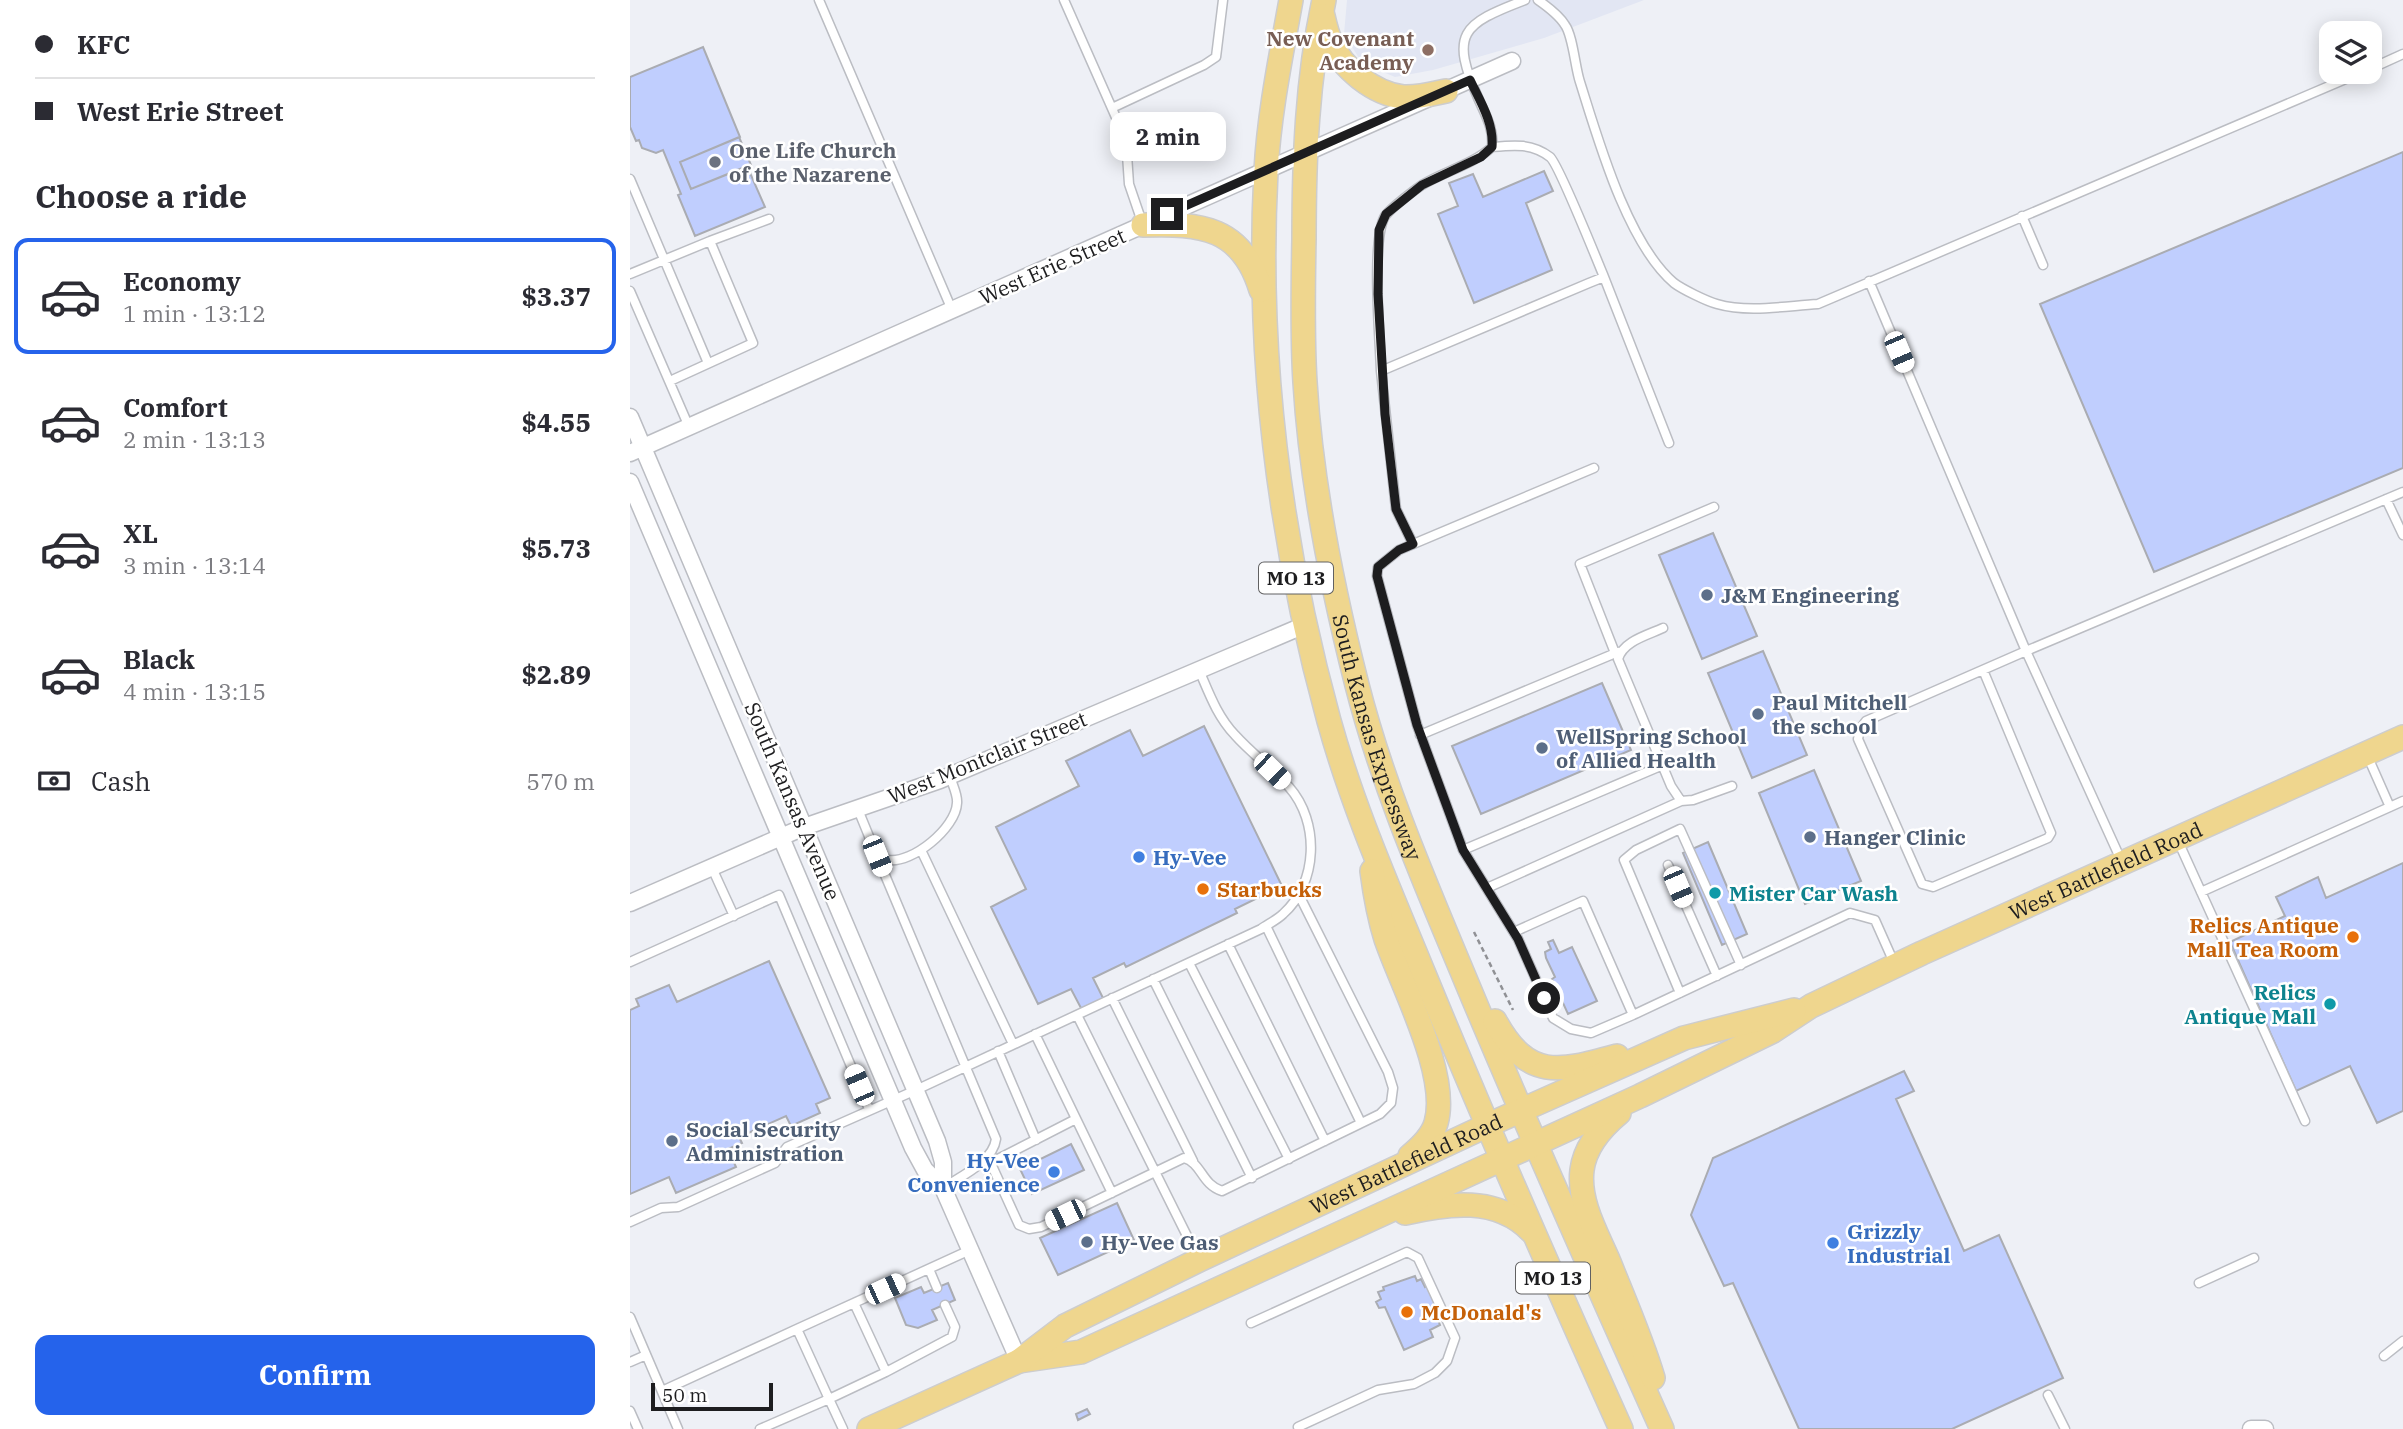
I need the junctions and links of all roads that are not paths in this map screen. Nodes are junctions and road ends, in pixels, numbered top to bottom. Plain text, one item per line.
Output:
1 (819, 0) edge
2 (1064, 0) edge
3 (1223, 0) edge
4 (1291, 0) edge
5 (1524, 0) edge
6 (1538, 0) edge
7 (1323, 6) edge
8 (2403, 54) edge
9 (1512, 61) dead end
10 (2382, 64) edge
11 (1470, 80) junction
12 (2334, 84) edge
13 (1446, 91) junction
14 (1112, 108) junction
15 (1492, 147) junction
16 (1304, 152) junction
17 (1266, 170) junction
18 (630, 179) edge
19 (2022, 216) junction
20 (769, 219) dead end
21 (1143, 225) junction
22 (710, 241) junction
23 (664, 260) junction
24 (2043, 265) dead end
25 (630, 274) edge
26 (1604, 277) junction
27 (1869, 281) junction
28 (630, 291) edge
29 (1265, 303) junction
30 (952, 310) junction
31 (708, 363) junction
32 (1381, 371) junction
33 (670, 381) junction
34 (630, 417) edge
35 (689, 427) junction
36 (1670, 443) dead end
37 (637, 450) edge
38 (1594, 468) dead end
39 (630, 482) edge
40 (2403, 492) edge
41 (2386, 499) junction
42 (1714, 507) dead end
43 (2403, 535) edge
44 (1413, 544) junction
45 (1305, 625) junction
46 (1663, 628) dead end
47 (2026, 651) junction
48 (1618, 652) junction
49 (1199, 670) junction
50 (1983, 670) junction
51 (1420, 735) junction
52 (2403, 737) edge
53 (2366, 753) junction
54 (1662, 765) junction
55 (950, 776) junction
56 (1732, 786) dead end
57 (1681, 801) junction
58 (2403, 801) edge
59 (857, 807) junction
60 (2390, 807) junction
61 (804, 827) junction
62 (1368, 836) junction
63 (782, 837) junction
64 (2176, 838) junction
65 (922, 850) junction
66 (1463, 850) junction
67 (877, 856) junction
68 (2122, 863) junction
69 (1668, 865) dead end
70 (712, 868) junction
71 (1425, 883) junction
72 (1487, 888) junction
73 (2201, 892) junction
74 (1299, 895) junction
75 (630, 904) edge
76 (734, 916) junction
77 (1266, 926) junction
78 (1514, 932) junction
79 (1228, 944) junction
80 (630, 962) edge
81 (1189, 962) junction
82 (1741, 965) junction
83 (1895, 965) junction
84 (1717, 976) junction
85 (1153, 979) junction
86 (1679, 993) junction
87 (1112, 998) junction
88 (1811, 1006) junction
89 (1077, 1014) junction
90 (1633, 1016) junction
91 (1035, 1034) junction
92 (1684, 1038) junction
93 (1013, 1044) junction
94 (998, 1051) junction
95 (964, 1067) junction
96 (915, 1090) junction
97 (1640, 1096) junction
98 (892, 1099) junction
99 (869, 1109) junction
100 (1521, 1111) junction
101 (1076, 1119) junction
102 (2305, 1121) dead end
103 (1361, 1123) junction
104 (1486, 1126) junction
105 (1036, 1140) junction
106 (1325, 1141) junction
107 (1535, 1144) junction
108 (1289, 1159) junction
109 (989, 1160) junction
110 (1501, 1160) junction
111 (1192, 1161) junction
112 (1393, 1168) junction
113 (1155, 1172) junction
114 (1252, 1178) junction
115 (943, 1188) junction
116 (1112, 1193) junction
117 (630, 1222) edge
118 (1532, 1233) junction
119 (1323, 1241) junction
120 (970, 1250) junction
121 (2253, 1258) dead end
122 (1199, 1259) junction
123 (929, 1269) junction
124 (2199, 1283) dead end
125 (937, 1288) dead end
126 (854, 1303) junction
127 (944, 1305) dead end
128 (630, 1318) edge
129 (1251, 1323) dead end
130 (797, 1329) junction
131 (2403, 1340) edge
132 (646, 1355) junction
133 (2384, 1356) dead end
134 (1019, 1361) junction
135 (630, 1362) edge
136 (886, 1371) junction
137 (662, 1391) junction
138 (2048, 1395) dead end
139 (829, 1399) junction
140 (630, 1411) edge
141 (1298, 1427) dead end
142 (638, 1429) edge
143 (678, 1429) edge
144 (760, 1429) edge
145 (843, 1429) edge
146 (869, 1429) edge
147 (1621, 1429) edge
148 (1663, 1429) edge
149 (2065, 1429) edge
150 (2251, 1429) edge
151 (2265, 1429) edge

1 - 30 lane
2 - 14 lane
3 - 14 lane
4 - 17 main road, South Kansas Expressway / MO 13
5 - 11 lane
6 - 27 lane
7 - 13 main road
7 - 16 main road, South Kansas Expressway / MO 13
8 - 10 lane
9 - 11 street, West Erie Street
11 - 13 street, West Erie Street
11 - 15 lane
12 - 19 lane
13 - 16 street, West Erie Street
14 - 21 lane
15 - 26 lane
15 - 32 lane
16 - 17 street, West Erie Street
16 - 71 main road, South Kansas Expressway / MO 13
17 - 21 street, West Erie Street
17 - 29 main road, South Kansas Expressway / MO 13
18 - 23 lane
19 - 24 lane
19 - 27 lane
20 - 22 lane
21 - 29 main road
21 - 30 street, West Erie Street
22 - 23 lane
22 - 31 lane
23 - 25 lane
23 - 31 lane
26 - 32 lane
26 - 36 lane
27 - 47 lane
28 - 33 lane
29 - 45 main road, South Kansas Expressway / MO 13
30 - 35 street, West Erie Street
31 - 33 lane
32 - 44 lane
33 - 35 lane
34 - 37 street, South Kansas Avenue
35 - 37 street, West Erie Street
37 - 61 street, South Kansas Avenue
38 - 44 lane
39 - 63 street, South Kansas Avenue
40 - 41 lane
41 - 43 lane
41 - 47 lane
42 - 48 lane
44 - 51 lane
45 - 49 street, West Montclair Street
45 - 62 main road, South Kansas Expressway / MO 13
46 - 48 lane
47 - 50 lane
47 - 68 lane
48 - 51 lane
48 - 54 lane
49 - 55 street, West Montclair Street
49 - 74 lane
50 - 50 lane
51 - 66 lane
52 - 53 main road, West Battlefield Road
53 - 60 lane
53 - 64 main road, West Battlefield Road
54 - 57 lane
54 - 66 lane
55 - 59 street, West Montclair Street
55 - 65 lane
56 - 57 lane
57 - 72 lane
58 - 60 lane
59 - 61 street, West Montclair Street
59 - 67 lane
60 - 73 lane
61 - 63 street, West Montclair Street
61 - 96 street, South Kansas Avenue
62 - 104 main road, South Kansas Expressway / MO 13
62 - 112 main road
63 - 70 street, West Montclair Street
63 - 98 street, South Kansas Avenue
64 - 68 main road, West Battlefield Road
64 - 73 lane
65 - 67 lane
65 - 93 lane
66 - 72 lane
67 - 95 lane
68 - 83 main road, West Battlefield Road
69 - 84 lane
70 - 75 street, West Montclair Street
70 - 76 lane
71 - 92 main road
71 - 100 main road, South Kansas Expressway / MO 13
72 - 78 lane
73 - 102 lane
74 - 77 lane
74 - 103 lane
76 - 80 lane
76 - 99 lane
77 - 79 lane
77 - 103 lane
78 - 90 lane
78 - 90 lane
79 - 81 lane
79 - 106 lane
81 - 85 lane
81 - 108 lane
82 - 83 lane
82 - 84 lane
82 - 86 lane
83 - 88 main road, West Battlefield Road
84 - 86 lane
85 - 87 lane
85 - 114 lane
86 - 90 lane
87 - 89 lane
87 - 111 lane
88 - 92 main road, West Battlefield Road
88 - 97 main road, West Battlefield Road
89 - 91 lane
89 - 113 lane
91 - 93 lane
91 - 101 lane
92 - 100 main road, West Battlefield Road
93 - 94 lane
94 - 95 lane
94 - 105 lane
95 - 96 lane
95 - 109 lane
96 - 98 lane
96 - 115 street, South Kansas Avenue
97 - 107 main road, West Battlefield Road
97 - 148 main road
98 - 99 lane
98 - 115 street, South Kansas Avenue
99 - 117 lane
100 - 104 main road, West Battlefield Road
100 - 107 main road, South Kansas Expressway / MO 13
101 - 105 lane
101 - 116 lane
103 - 106 lane
104 - 110 main road, South Kansas Expressway / MO 13
104 - 112 main road, West Battlefield Road
105 - 109 lane
106 - 108 lane
107 - 110 main road, West Battlefield Road
107 - 148 main road, South Kansas Expressway / MO 13
108 - 114 lane
109 - 115 lane
109 - 116 lane
110 - 118 main road, South Kansas Expressway / MO 13
110 - 119 main road, West Battlefield Road
111 - 113 lane
111 - 114 lane
112 - 122 main road, West Battlefield Road
113 - 116 lane
113 - 122 lane
115 - 120 street, South Kansas Avenue
118 - 119 main road
118 - 147 main road, South Kansas Expressway / MO 13
119 - 134 main road, West Battlefield Road
120 - 123 lane
120 - 134 street, South Kansas Avenue
121 - 124 lane
122 - 134 main road, West Battlefield Road
123 - 125 lane
123 - 126 lane
126 - 130 lane
126 - 136 lane
127 - 136 lane
128 - 132 lane
129 - 141 lane
130 - 137 lane
130 - 139 lane
131 - 133 lane
132 - 135 lane
132 - 137 lane
134 - 146 main road, West Battlefield Road
136 - 139 lane
137 - 143 lane
138 - 149 lane
139 - 144 lane
139 - 145 lane
140 - 142 lane
150 - 151 street

